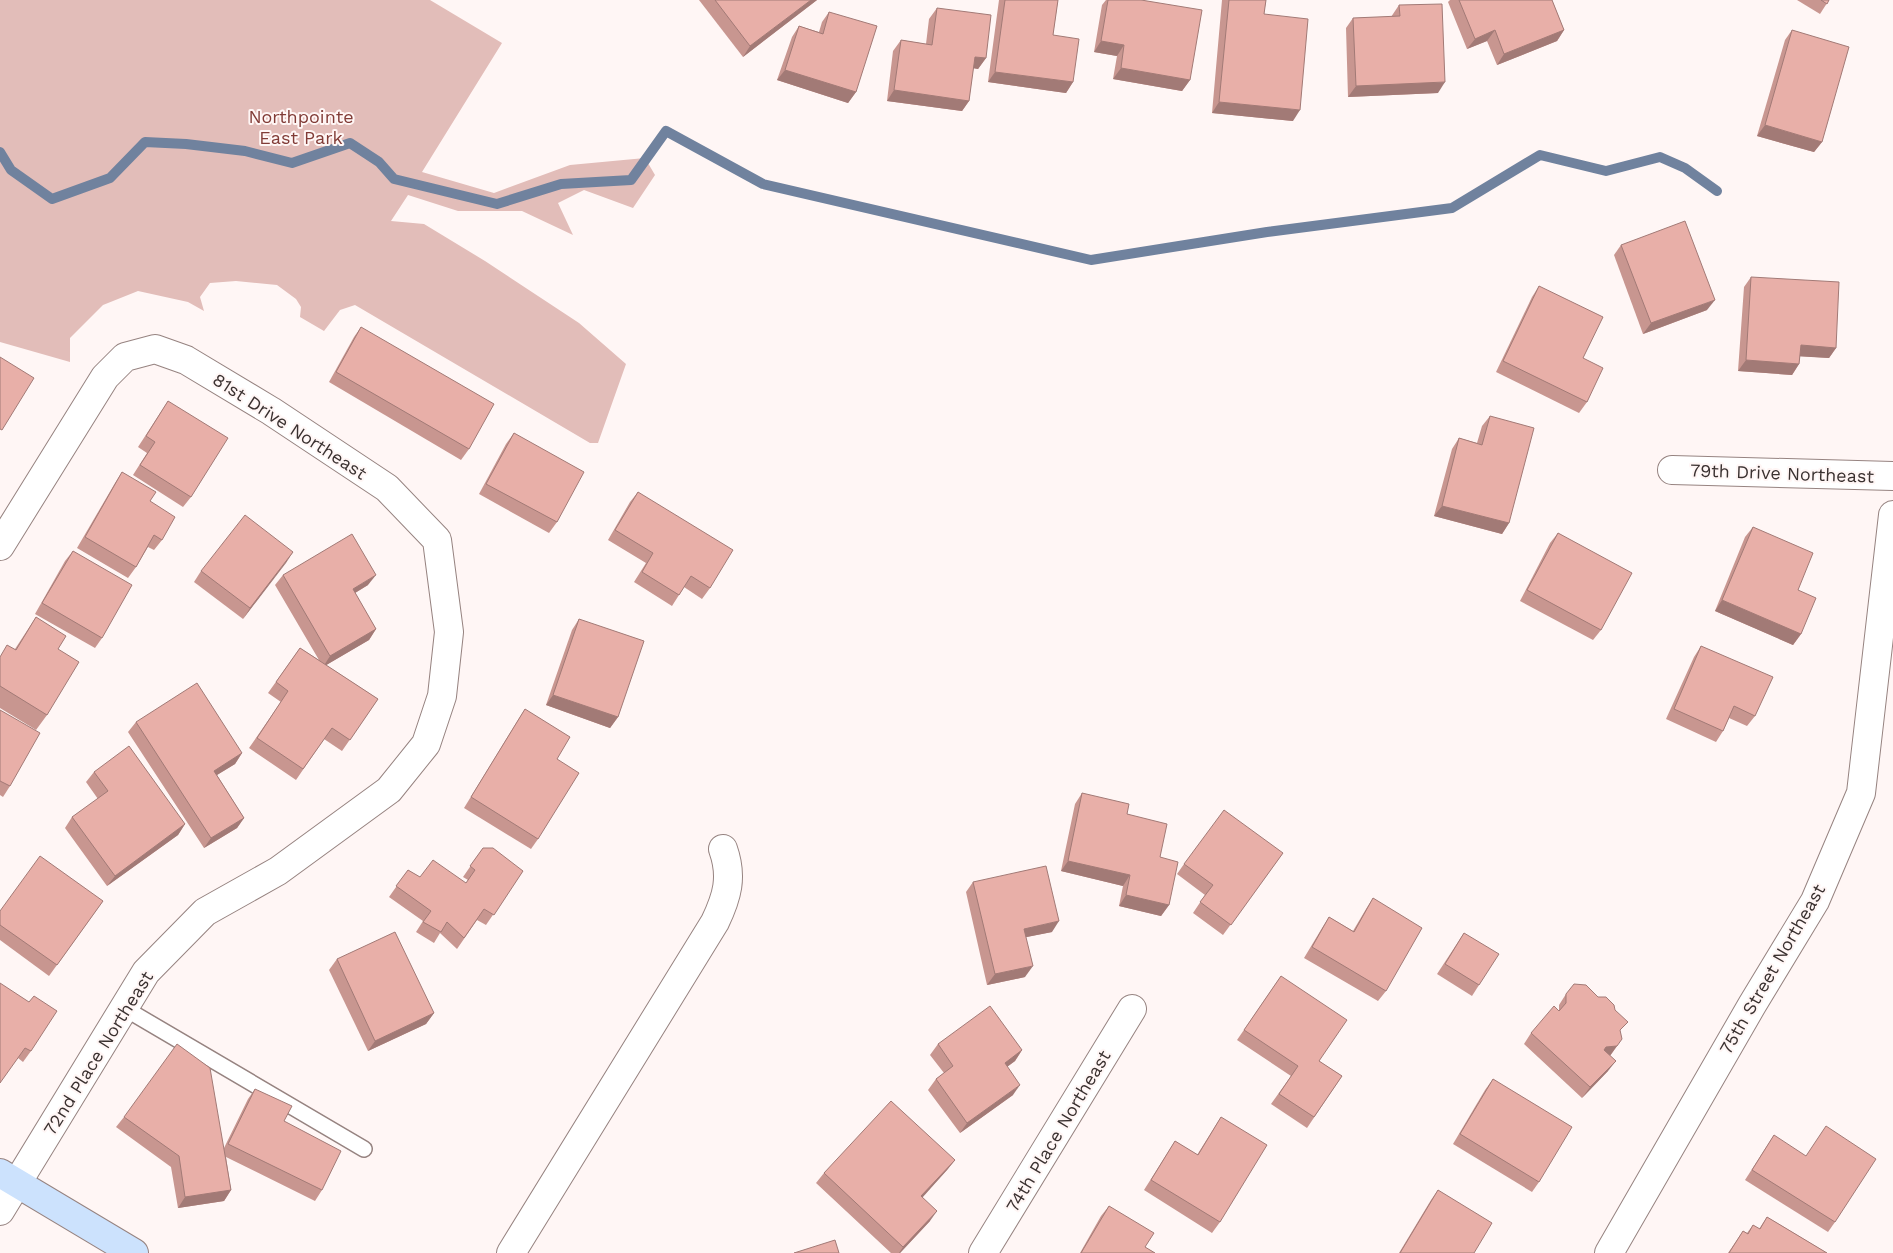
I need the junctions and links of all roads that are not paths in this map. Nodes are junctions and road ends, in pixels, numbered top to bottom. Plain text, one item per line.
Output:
1 (1672, 470) dead end
2 (1893, 476) edge
3 (1893, 515) edge
4 (437, 540) joint
5 (0, 546) edge
6 (723, 849) dead end
7 (124, 1008) junction
8 (1132, 1008) dead end
9 (364, 1149) dead end
10 (9, 1178) edge
11 (0, 1212) edge
12 (134, 1253) edge
13 (511, 1253) edge
14 (983, 1253) edge
15 (1609, 1253) edge

1 - 2 street, 79th Drive Northeast
3 - 15 street, 75th Street Northeast
4 - 5 street, 81st Drive Northeast
4 - 7 street, 72nd Place Northeast
6 - 13 street
7 - 9 lane
7 - 10 street, 72nd Place Northeast
8 - 14 street, 74th Place Northeast
10 - 11 street, 72nd Place Northeast
10 - 12 street

